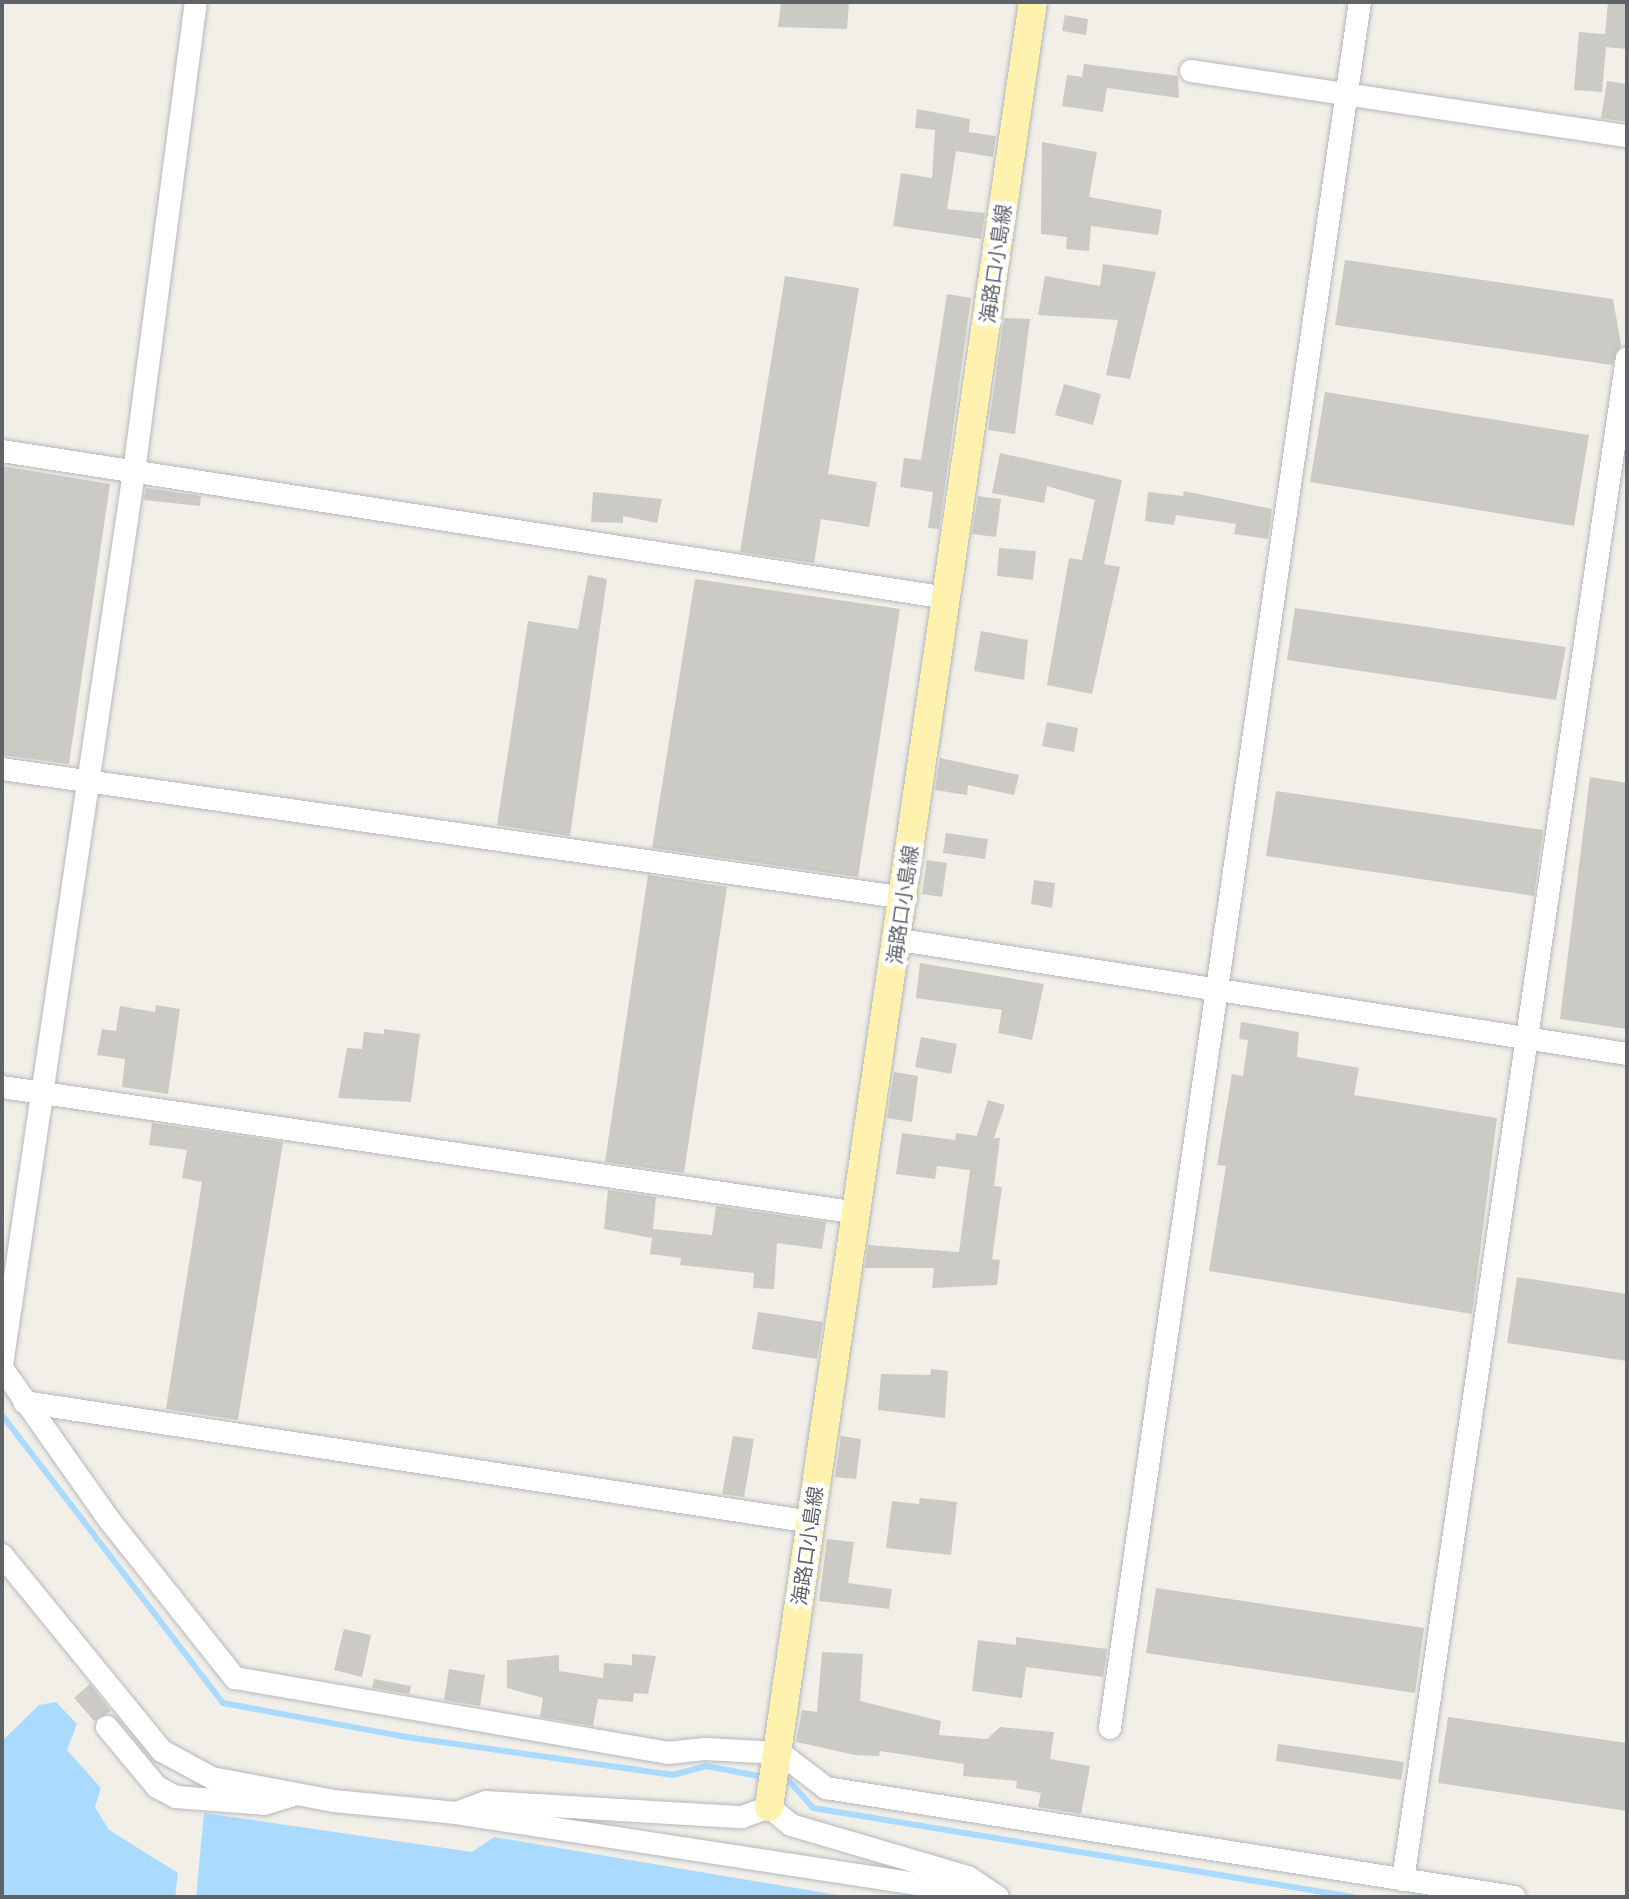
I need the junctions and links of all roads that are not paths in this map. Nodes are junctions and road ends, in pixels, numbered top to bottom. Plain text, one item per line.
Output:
1 (196, 2) edge
2 (1033, 2) edge
3 (1360, 2) edge
4 (1191, 71) dead end
5 (1345, 94) junction
6 (1627, 136) edge
7 (1627, 358) edge
8 (2, 451) edge
9 (134, 472) junction
10 (947, 598) junction
11 (2, 769) edge
12 (87, 781) junction
13 (906, 898) junction
14 (900, 940) junction
15 (1213, 988) junction
16 (1528, 1038) junction
17 (1627, 1054) edge
18 (2, 1087) edge
19 (40, 1092) junction
20 (858, 1213) junction
21 (2, 1366) edge
22 (24, 1402) junction
23 (812, 1522) junction
24 (2, 1555) edge
25 (10, 1582) edge
26 (107, 1727) dead end
27 (1110, 1728) dead end
28 (776, 1776) junction
29 (298, 1793) junction
30 (456, 1813) junction
31 (1403, 1880) junction
32 (994, 1896) edge
33 (1514, 1897) edge

1 - 9 street
2 - 10 main road, 海路口小島線
3 - 5 street
4 - 5 street
5 - 6 street
5 - 15 street
7 - 16 street
8 - 9 street
9 - 10 street
9 - 12 street
10 - 13 main road, 海路口小島線
11 - 12 street
12 - 13 street
12 - 19 street
13 - 14 main road, 海路口小島線
14 - 15 street
14 - 20 main road, 海路口小島線
15 - 16 street
15 - 27 street
16 - 17 street
16 - 31 street
18 - 19 street
19 - 20 street
19 - 21 street
20 - 23 main road, 海路口小島線
21 - 22 street
22 - 23 street
22 - 28 street
23 - 28 main road, 海路口小島線
24 - 25 street
25 - 29 street
26 - 29 street
28 - 30 street
28 - 31 street
28 - 32 street
29 - 30 street
30 - 32 street
31 - 33 street

